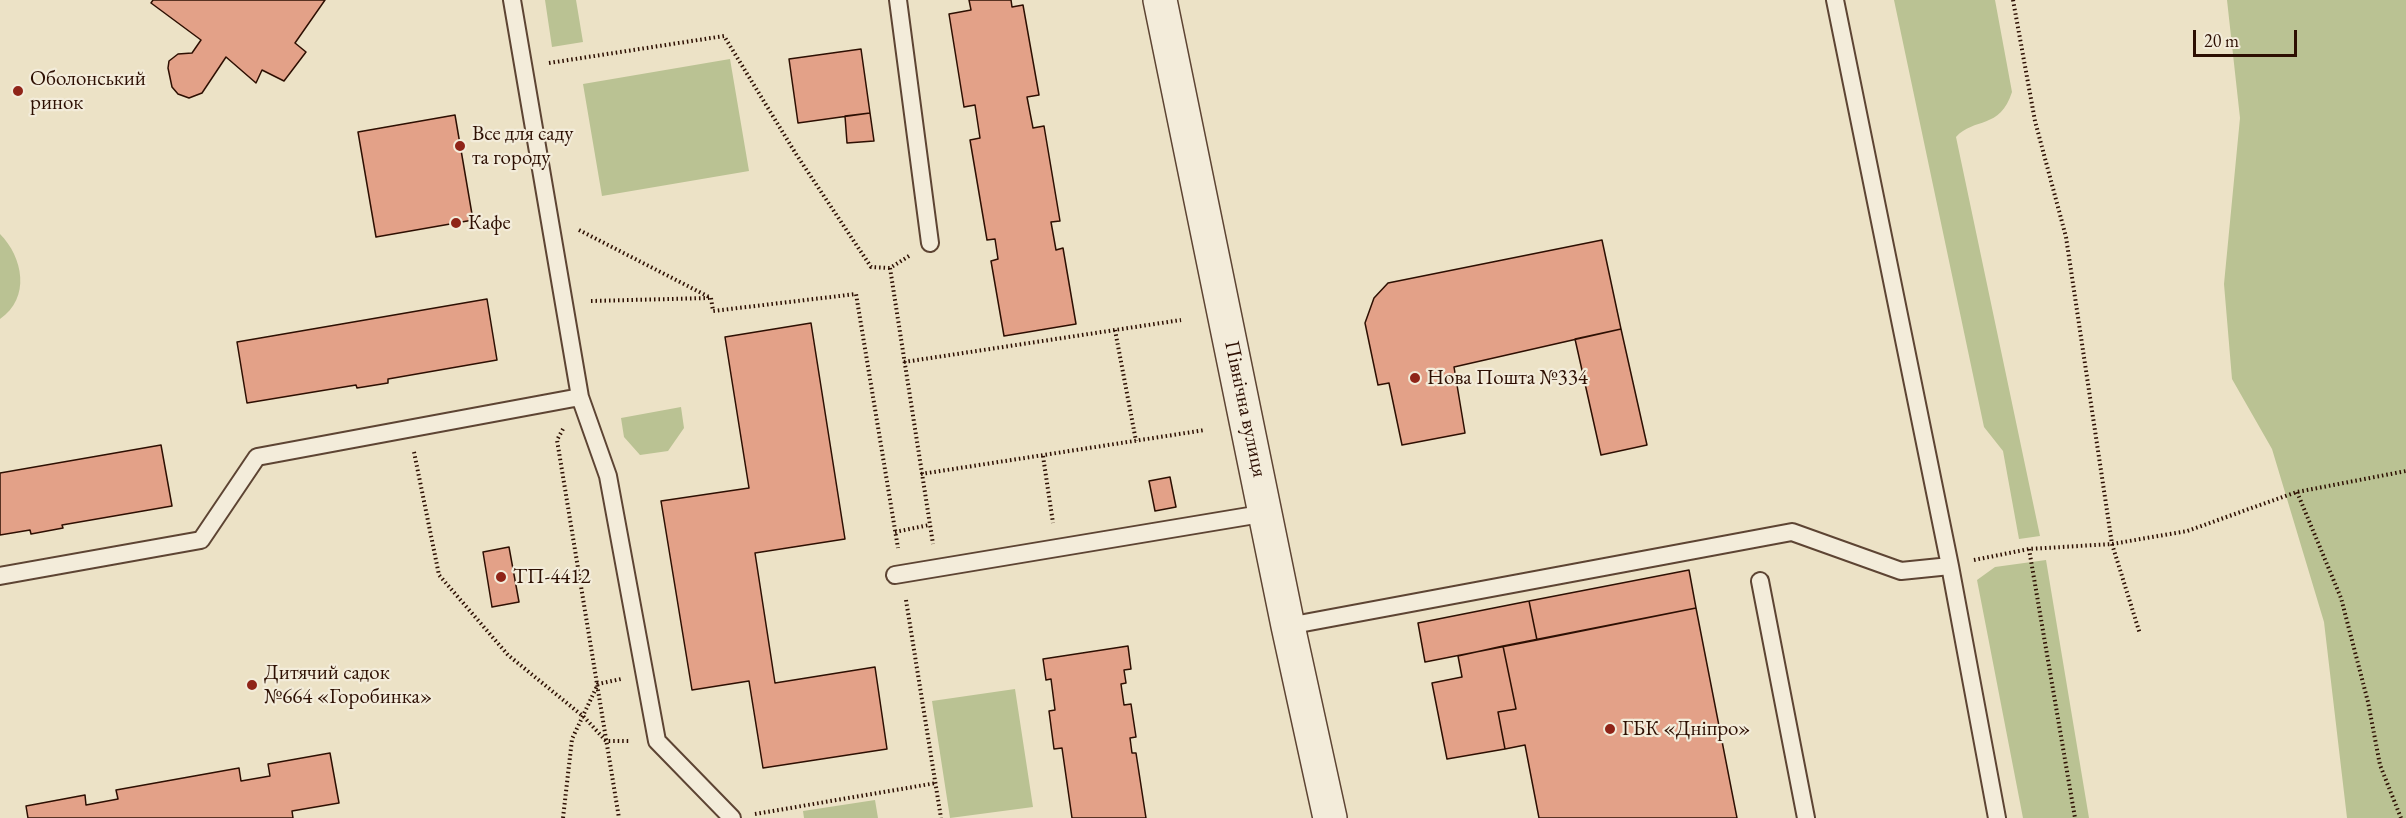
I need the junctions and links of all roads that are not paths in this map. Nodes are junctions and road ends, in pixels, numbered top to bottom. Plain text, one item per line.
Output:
1 (512, 0) edge
2 (898, 0) edge
3 (1160, 0) edge
4 (1835, 0) edge
5 (930, 243) road end
6 (580, 397) junction
7 (1267, 513) junction
8 (1950, 566) junction
9 (895, 575) dead end
10 (0, 576) edge
11 (1760, 580) dead end
12 (1288, 626) junction
13 (739, 817) edge
14 (1330, 818) edge
15 (1806, 818) edge
16 (1997, 818) edge

1 - 6 lane
2 - 5 lane
3 - 7 street, Північна вулиця
4 - 8 lane
6 - 10 lane
6 - 13 lane
7 - 9 lane
7 - 12 street, Північна вулиця
8 - 12 lane
8 - 16 lane
11 - 15 lane
12 - 14 street, Північна вулиця

